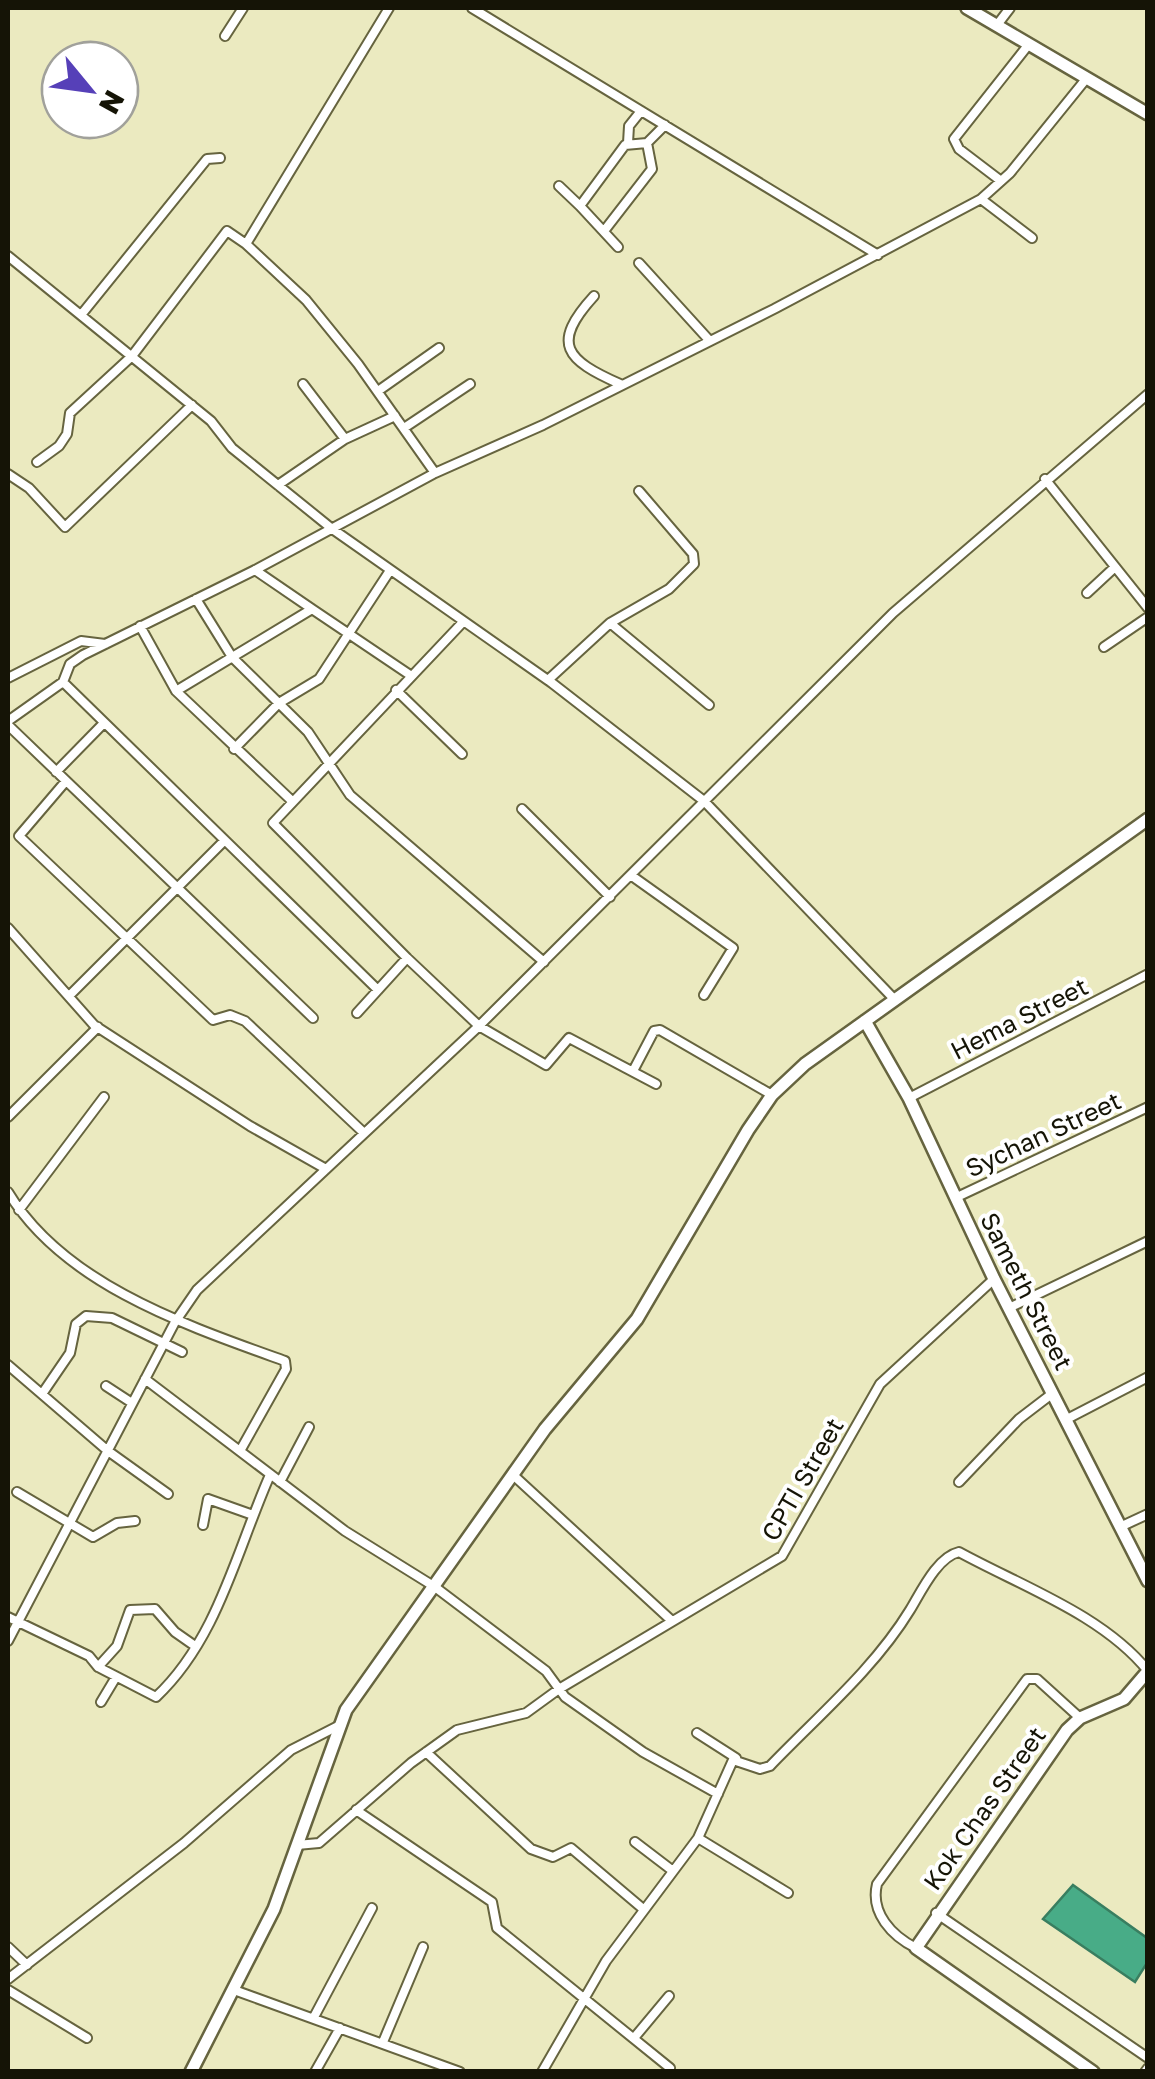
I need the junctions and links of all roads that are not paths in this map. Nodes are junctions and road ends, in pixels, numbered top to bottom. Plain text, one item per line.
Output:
1 (243, 8) edge
2 (389, 8) edge
3 (472, 8) edge
4 (968, 8) edge
5 (1010, 8) edge
6 (997, 25) junction
7 (225, 36) dead end
8 (1029, 44) junction
9 (1086, 79) junction
10 (641, 111) junction
11 (1148, 114) edge
12 (665, 126) junction
13 (628, 143) junction
14 (647, 143) junction
15 (220, 158) dead end
16 (1002, 181) junction
17 (559, 186) dead end
18 (982, 199) junction
19 (580, 206) junction
20 (604, 231) junction
21 (1032, 238) dead end
22 (246, 244) junction
23 (618, 246) dead end
24 (878, 255) junction
25 (8, 256) edge
26 (639, 263) dead end
27 (594, 296) dead end
28 (80, 314) junction
29 (709, 340) junction
30 (439, 348) dead end
31 (132, 356) junction
32 (303, 384) dead end
33 (470, 384) dead end
34 (620, 384) junction
35 (378, 391) junction
36 (1148, 394) edge
37 (192, 405) junction
38 (395, 416) junction
39 (404, 428) junction
40 (345, 439) junction
41 (38, 462) dead end
42 (435, 473) junction
43 (8, 474) edge
44 (1045, 479) junction
45 (278, 485) junction
46 (638, 490) dead end
47 (331, 528) junction
48 (1115, 567) junction
49 (254, 570) junction
50 (389, 572) junction
51 (1087, 593) dead end
52 (196, 599) junction
53 (1148, 608) edge
54 (312, 609) junction
55 (1148, 617) edge
56 (463, 622) junction
57 (610, 623) junction
58 (140, 626) junction
59 (348, 634) junction
60 (104, 644) junction
61 (1104, 646) dead end
62 (232, 657) junction
63 (410, 676) junction
64 (8, 678) edge
65 (548, 680) junction
66 (63, 682) junction
67 (176, 690) junction
68 (396, 690) junction
69 (279, 703) junction
70 (710, 706) dead end
71 (8, 723) edge
72 (103, 724) junction
73 (234, 749) junction
74 (462, 754) dead end
75 (328, 761) junction
76 (56, 772) junction
77 (66, 782) junction
78 (291, 800) junction
79 (704, 802) junction
80 (522, 809) dead end
81 (1148, 820) edge
82 (224, 841) junction
83 (632, 876) junction
84 (179, 889) junction
85 (610, 897) junction
86 (8, 928) edge
87 (125, 940) junction
88 (407, 958) junction
89 (544, 962) junction
90 (1148, 974) edge
91 (378, 990) junction
92 (704, 995) dead end
93 (69, 996) junction
94 (895, 1000) junction
95 (358, 1013) dead end
96 (313, 1018) dead end
97 (865, 1021) junction
98 (479, 1026) junction
99 (98, 1027) junction
100 (634, 1071) junction
101 (656, 1084) dead end
102 (772, 1096) junction
103 (104, 1097) dead end
104 (909, 1098) junction
105 (1145, 1108) edge
106 (8, 1117) edge
107 (1148, 1121) edge
108 (364, 1133) junction
109 (326, 1169) junction
110 (8, 1192) edge
111 (955, 1198) junction
112 (19, 1210) junction
113 (1148, 1241) edge
114 (994, 1278) junction
115 (1009, 1308) junction
116 (174, 1322) junction
117 (164, 1343) junction
118 (182, 1352) dead end
119 (8, 1365) edge
120 (1148, 1376) edge
121 (145, 1379) junction
122 (106, 1386) dead end
123 (1053, 1393) junction
124 (42, 1394) junction
125 (132, 1404) junction
126 (1067, 1419) junction
127 (309, 1427) dead end
128 (108, 1451) junction
129 (240, 1451) junction
130 (512, 1474) junction
131 (270, 1475) junction
132 (280, 1482) junction
133 (959, 1482) dead end
134 (17, 1492) dead end
135 (168, 1494) dead end
136 (253, 1514) junction
137 (1148, 1514) edge
138 (135, 1521) dead end
139 (69, 1525) junction
140 (203, 1526) dead end
141 (1120, 1527) junction
142 (1148, 1581) edge
143 (435, 1587) junction
144 (8, 1618) edge
145 (672, 1621) junction
146 (17, 1622) junction
147 (8, 1642) edge
148 (195, 1646) junction
149 (98, 1667) junction
150 (1148, 1671) edge
151 (116, 1677) junction
152 (559, 1689) junction
153 (100, 1702) dead end
154 (1080, 1718) junction
155 (338, 1726) junction
156 (696, 1733) dead end
157 (426, 1752) junction
158 (736, 1758) junction
159 (718, 1794) junction
160 (356, 1810) junction
161 (698, 1838) junction
162 (635, 1842) dead end
163 (298, 1846) junction
164 (673, 1871) junction
165 (788, 1893) dead end
166 (372, 1908) dead end
167 (642, 1908) junction
168 (936, 1913) junction
169 (8, 1947) edge
170 (423, 1948) dead end
171 (916, 1948) junction
172 (27, 1965) junction
173 (8, 1978) edge
174 (8, 1990) edge
175 (234, 1990) junction
176 (669, 1996) dead end
177 (583, 1998) junction
178 (314, 2017) junction
179 (340, 2028) junction
180 (87, 2038) dead end
181 (634, 2038) junction
182 (383, 2042) junction
183 (1148, 2058) edge
184 (670, 2068) dead end
185 (191, 2072) edge
186 (316, 2072) edge
187 (460, 2072) edge
188 (542, 2072) edge
189 (1093, 2072) edge

1 - 7 street
2 - 22 street
3 - 10 street
4 - 6 street
5 - 6 street
6 - 8 street
8 - 9 street
8 - 16 street
9 - 11 street
9 - 16 street
10 - 12 street
10 - 13 street
12 - 14 street
12 - 24 street
13 - 14 street
13 - 19 street
14 - 20 street
15 - 28 street
16 - 18 street
17 - 19 street
18 - 21 street
18 - 24 street
19 - 20 street
20 - 23 street
22 - 31 street
22 - 35 street
24 - 29 street
25 - 28 street
26 - 29 street
27 - 34 street
28 - 31 street
29 - 34 street
30 - 35 street
31 - 37 street
31 - 41 street
32 - 40 street
33 - 39 street
34 - 42 street
35 - 38 street
36 - 44 street
37 - 43 street
37 - 45 street
38 - 39 street
38 - 40 street
39 - 42 street
40 - 45 street
42 - 47 street
44 - 48 street
44 - 79 street
45 - 47 street
46 - 57 street
47 - 49 street
47 - 50 street
48 - 51 street
48 - 53 street
49 - 52 street
49 - 54 street
50 - 56 street
50 - 59 street
52 - 58 street
52 - 62 street
54 - 59 street
54 - 62 street
55 - 61 street
56 - 63 street
56 - 65 street
57 - 65 street
57 - 70 street
58 - 60 street
58 - 67 street
59 - 63 street
59 - 69 street
60 - 64 street
60 - 66 street
62 - 67 street
62 - 69 street
63 - 68 street
65 - 79 street
66 - 71 street
66 - 72 street
67 - 73 street
68 - 74 street
68 - 75 street
69 - 73 street
69 - 75 street
71 - 76 street
72 - 76 street
72 - 82 street
73 - 78 street
75 - 78 street
75 - 89 street
76 - 77 street
77 - 84 street
77 - 87 street
78 - 88 street
79 - 83 street
79 - 94 street
80 - 85 street
81 - 94 street
82 - 84 street
82 - 91 street
83 - 85 street
83 - 92 street
84 - 87 street
84 - 96 street
85 - 89 street
86 - 93 street
87 - 93 street
87 - 108 street
88 - 91 street
88 - 98 street
89 - 98 street
90 - 104 street, Hema Street
91 - 95 street
93 - 99 street
94 - 97 street
97 - 102 street
97 - 104 street, Sameth Street
98 - 100 street
98 - 108 street
99 - 106 street
99 - 109 street
100 - 101 street
100 - 102 street
102 - 130 street
103 - 112 street
104 - 111 street, Sameth Street
105 - 107 street
105 - 111 street, Sychan Street
108 - 109 street
109 - 116 street
110 - 112 street
111 - 114 street, Sameth Street
112 - 116 street
113 - 115 street
114 - 115 street, Sameth Street
114 - 145 street, CPTI Street
115 - 123 street, Sameth Street
116 - 117 street
116 - 129 street
117 - 118 street
117 - 121 street
117 - 124 street
119 - 124 street
120 - 126 street
121 - 125 street
121 - 129 street
122 - 125 street
123 - 126 street, Sameth Street
123 - 133 street
124 - 128 street
125 - 128 street
126 - 141 street, Sameth Street
127 - 132 street
128 - 135 street
128 - 139 street
129 - 131 street
130 - 143 street
130 - 145 street
131 - 132 street
131 - 136 street
132 - 143 street
134 - 139 street
136 - 140 street
136 - 148 street
137 - 141 street
138 - 139 street
139 - 146 street
141 - 142 street, Sameth Street
143 - 152 street
143 - 155 street
144 - 146 street
145 - 152 street, CPTI Street
146 - 147 street
146 - 149 street
148 - 149 street
148 - 151 street
149 - 151 street
150 - 154 street, Kok Chas Street
150 - 158 street
151 - 153 street
152 - 157 street, CPTI Street
152 - 159 street
154 - 168 street, Kok Chas Street
154 - 171 street
155 - 163 street
155 - 172 street
156 - 158 street
157 - 160 street, CPTI Street
157 - 167 street
158 - 159 street
159 - 161 street
160 - 163 street, CPTI Street
160 - 177 street
161 - 164 street
161 - 165 street
162 - 164 street
163 - 175 street
164 - 167 street
166 - 178 street
167 - 177 street
168 - 171 street, Kok Chas Street
168 - 183 street
169 - 172 street
170 - 182 street
171 - 189 street
172 - 173 street
174 - 180 street
175 - 178 street
175 - 185 street
176 - 181 street
177 - 181 street
177 - 188 street
178 - 179 street
179 - 182 street
179 - 186 street
181 - 184 street
182 - 187 street

